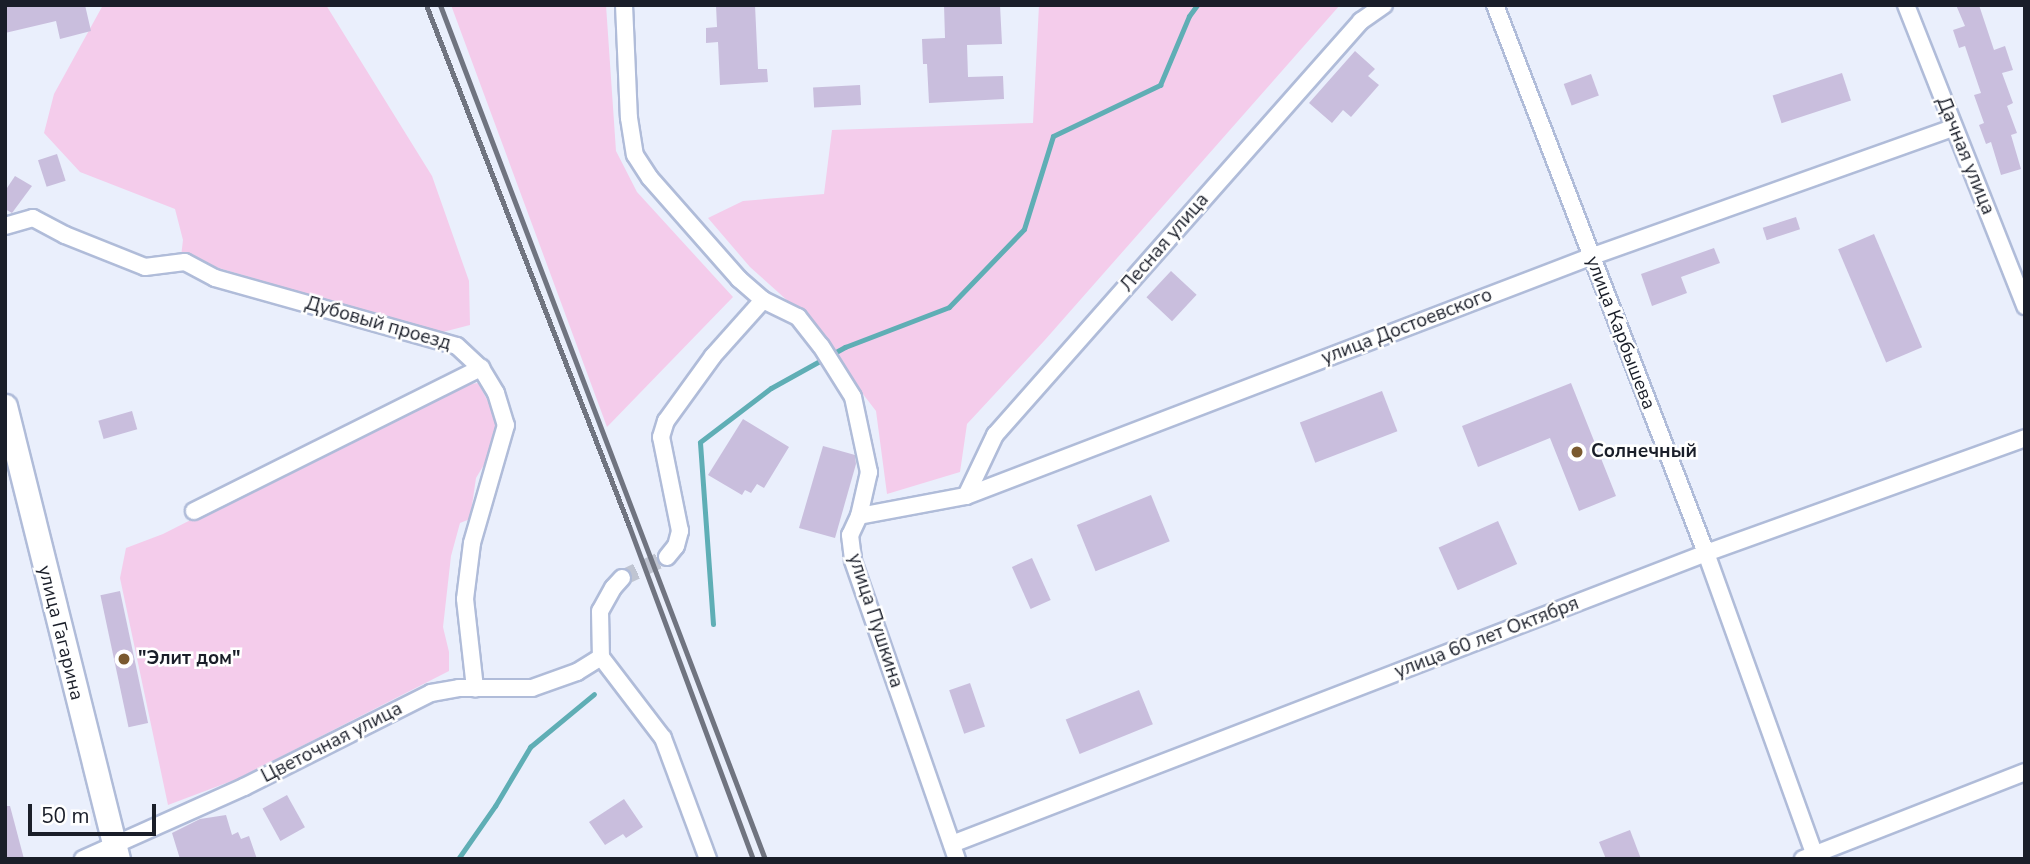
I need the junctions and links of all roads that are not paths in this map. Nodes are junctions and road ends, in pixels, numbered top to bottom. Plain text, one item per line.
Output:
1 (624, 5) edge
2 (1384, 5) edge
3 (1495, 5) edge
4 (1906, 5) edge
5 (1953, 128) junction
6 (5, 226) edge
7 (1590, 257) junction
8 (763, 300) junction
9 (2025, 306) edge
10 (481, 368) junction
11 (5, 407) edge
12 (2025, 438) edge
13 (966, 496) junction
14 (194, 511) dead end
15 (859, 516) junction
16 (1706, 553) junction
17 (667, 557) tunnel mouth
18 (622, 578) tunnel mouth
19 (601, 657) junction
20 (475, 688) junction
21 (2025, 772) edge
22 (954, 851) edge
23 (116, 852) edge
24 (1811, 857) edge
25 (83, 859) edge
26 (708, 859) edge

1 - 8 street, улица Пушкина
2 - 13 street, Лесная улица
3 - 7 street, улица Карбышева
4 - 5 street, Дачная улица
5 - 7 street, улица Достоевского
5 - 9 street, Дачная улица
6 - 10 street, Дубовый проезд
7 - 13 street, улица Достоевского
7 - 16 street, улица Карбышева
8 - 15 street, улица Пушкина
8 - 17 street
10 - 14 street, Дубовый проезд
10 - 20 street
11 - 23 main road, улица Гагарина
12 - 16 street, улица 60 лет Октября
13 - 15 street, улица Достоевского
15 - 22 street, улица Пушкина
16 - 22 street, улица 60 лет Октября
16 - 24 street, улица Карбышева
18 - 19 street
19 - 20 street, Цветочная улица
19 - 26 street
20 - 23 street, Цветочная улица
21 - 24 street
23 - 25 street, Цветочная улица

